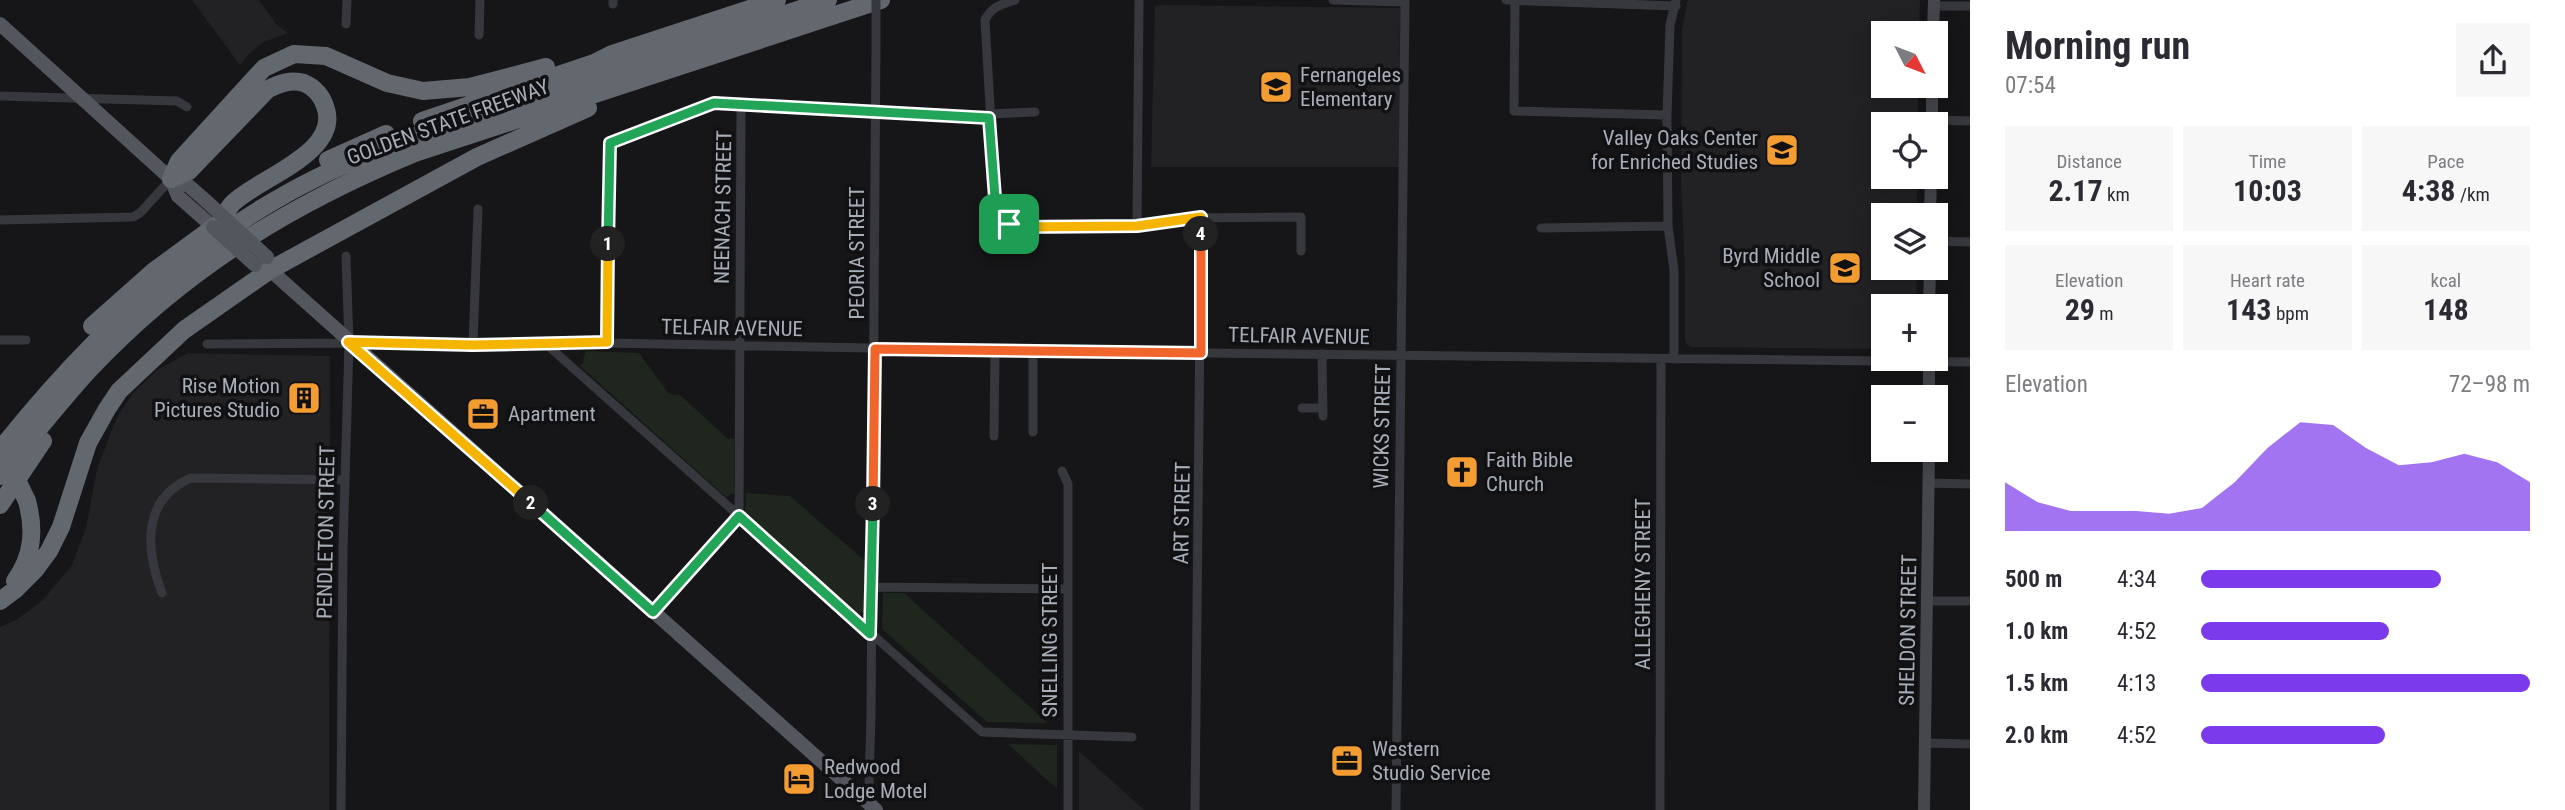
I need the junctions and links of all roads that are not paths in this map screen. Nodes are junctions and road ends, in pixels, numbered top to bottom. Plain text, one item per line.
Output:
1 (347, 0) edge
2 (480, 0) edge
3 (777, 0) edge
4 (828, 0) edge
5 (849, 0) edge
6 (878, 0) edge
7 (1015, 0) edge
8 (1139, 0) edge
9 (1333, 0) edge
10 (1506, 0) edge
11 (1515, 0) edge
12 (1405, 1) edge
13 (1676, 3) edge
14 (1934, 3) edge
15 (1970, 6) edge
16 (1933, 21) edge
17 (0, 24) edge
18 (346, 24) dead end
19 (479, 35) dead end
20 (612, 54) junction
21 (637, 80) junction
22 (0, 96) edge
23 (82, 98) junction
24 (741, 106) junction
25 (187, 107) dead end
26 (874, 110) junction
27 (1035, 112) dead end
28 (1667, 115) junction
29 (989, 116) junction
30 (1970, 121) edge
31 (1948, 122) edge
32 (171, 179) junction
33 (478, 208) dead end
34 (1201, 217) junction
35 (0, 220) edge
36 (220, 222) junction
37 (1137, 226) junction
38 (1668, 226) junction
39 (1541, 228) dead end
40 (1948, 241) edge
41 (1970, 242) edge
42 (1300, 251) dead end
43 (346, 256) dead end
44 (264, 264) junction
45 (171, 294) junction
46 (0, 340) edge
47 (26, 340) dead end
48 (348, 342) junction
49 (607, 342) junction
50 (207, 344) dead end
51 (546, 344) junction
52 (473, 345) junction
53 (739, 346) junction
54 (875, 349) junction
55 (995, 350) junction
56 (1033, 351) junction
57 (1201, 353) junction
58 (1322, 354) junction
59 (1400, 355) junction
60 (1661, 359) junction
61 (1674, 359) junction
62 (1871, 360) edge
63 (1948, 361) edge
64 (1970, 362) edge
65 (1302, 408) dead end
66 (1036, 427) dead end
67 (0, 432) edge
68 (994, 436) dead end
69 (0, 450) edge
70 (0, 461) edge
71 (1929, 462) edge
72 (1062, 471) dead end
73 (0, 476) edge
74 (344, 480) junction
75 (1928, 483) junction
76 (1970, 484) edge
77 (0, 505) edge
78 (739, 516) junction
79 (872, 587) junction
80 (1067, 589) junction
81 (162, 593) dead end
82 (0, 599) edge
83 (1927, 601) junction
84 (1970, 601) edge
85 (653, 612) junction
86 (870, 634) junction
87 (1068, 734) junction
88 (1132, 737) dead end
89 (1925, 743) junction
90 (1970, 744) edge
91 (861, 797) junction
92 (341, 810) edge
93 (869, 810) edge
94 (876, 810) edge
95 (1068, 810) edge
96 (1195, 810) edge
97 (1396, 810) edge
98 (1660, 810) edge
99 (1924, 810) edge

1 - 18 street
2 - 19 street
3 - 20 highway, GOLDEN STATE FREEWAY
4 - 69 highway
5 - 70 highway
6 - 21 highway, GOLDEN STATE FREEWAY
6 - 26 street, PEORIA STREET, bridge
7 - 29 street
8 - 37 street
9 - 12 street
10 - 11 street
11 - 13 street
11 - 28 street
12 - 59 street, WICKS STREET
13 - 28 street
14 - 15 street
14 - 16 main road
17 - 23 main road
20 - 32 highway
20 - 36 highway, GOLDEN STATE FREEWAY
21 - 44 highway
21 - 45 highway, GOLDEN STATE FREEWAY
22 - 23 street
23 - 25 street
23 - 32 main road
24 - 26 street
24 - 49 street
24 - 53 street, NEENACH STREET
26 - 29 street
26 - 54 street, PEORIA STREET
27 - 29 street
28 - 38 street
29 - 37 street
30 - 31 street
32 - 35 street
32 - 36 highway
32 - 44 main road, bridge
33 - 52 street
34 - 37 street
34 - 42 street
34 - 57 street, ART STREET
36 - 67 highway, GOLDEN STATE FREEWAY
38 - 39 street
38 - 61 street
40 - 41 street
43 - 48 street, PENDLETON STREET
44 - 48 main road
44 - 82 highway
45 - 73 highway, GOLDEN STATE FREEWAY
45 - 77 highway
46 - 47 street
48 - 50 street, TELFAIR AVENUE
48 - 52 street, TELFAIR AVENUE
48 - 74 street, PENDLETON STREET
48 - 85 main road
49 - 51 street, TELFAIR AVENUE
49 - 53 street, TELFAIR AVENUE
51 - 52 street, TELFAIR AVENUE
51 - 78 street
53 - 54 street, TELFAIR AVENUE
53 - 78 street, NEENACH STREET
54 - 55 street, TELFAIR AVENUE
54 - 79 street, PEORIA STREET
55 - 56 street, TELFAIR AVENUE
55 - 68 street
56 - 57 street, TELFAIR AVENUE
56 - 66 street
57 - 58 street, TELFAIR AVENUE
57 - 96 street, ART STREET
58 - 59 street, TELFAIR AVENUE
58 - 65 street
59 - 60 street, TELFAIR AVENUE
59 - 97 street, WICKS STREET
60 - 61 street, TELFAIR AVENUE
60 - 98 street, ALLEGHENY STREET
61 - 62 street, TELFAIR AVENUE
63 - 64 street, TELFAIR AVENUE
70 - 82 highway, bridge
71 - 75 main road, SHELDON STREET
72 - 80 street, SNELLING STREET
74 - 81 street
74 - 92 street, PENDLETON STREET
75 - 76 street
75 - 83 main road, SHELDON STREET
78 - 85 street
78 - 86 street
79 - 80 street
79 - 86 street, PEORIA STREET
80 - 87 street, SNELLING STREET
83 - 84 street
83 - 89 main road, SHELDON STREET
85 - 91 main road
86 - 87 street
86 - 91 street, PEORIA STREET
87 - 88 street
87 - 95 street, SNELLING STREET
89 - 90 street
89 - 99 main road, SHELDON STREET
91 - 93 main road
91 - 94 main road

